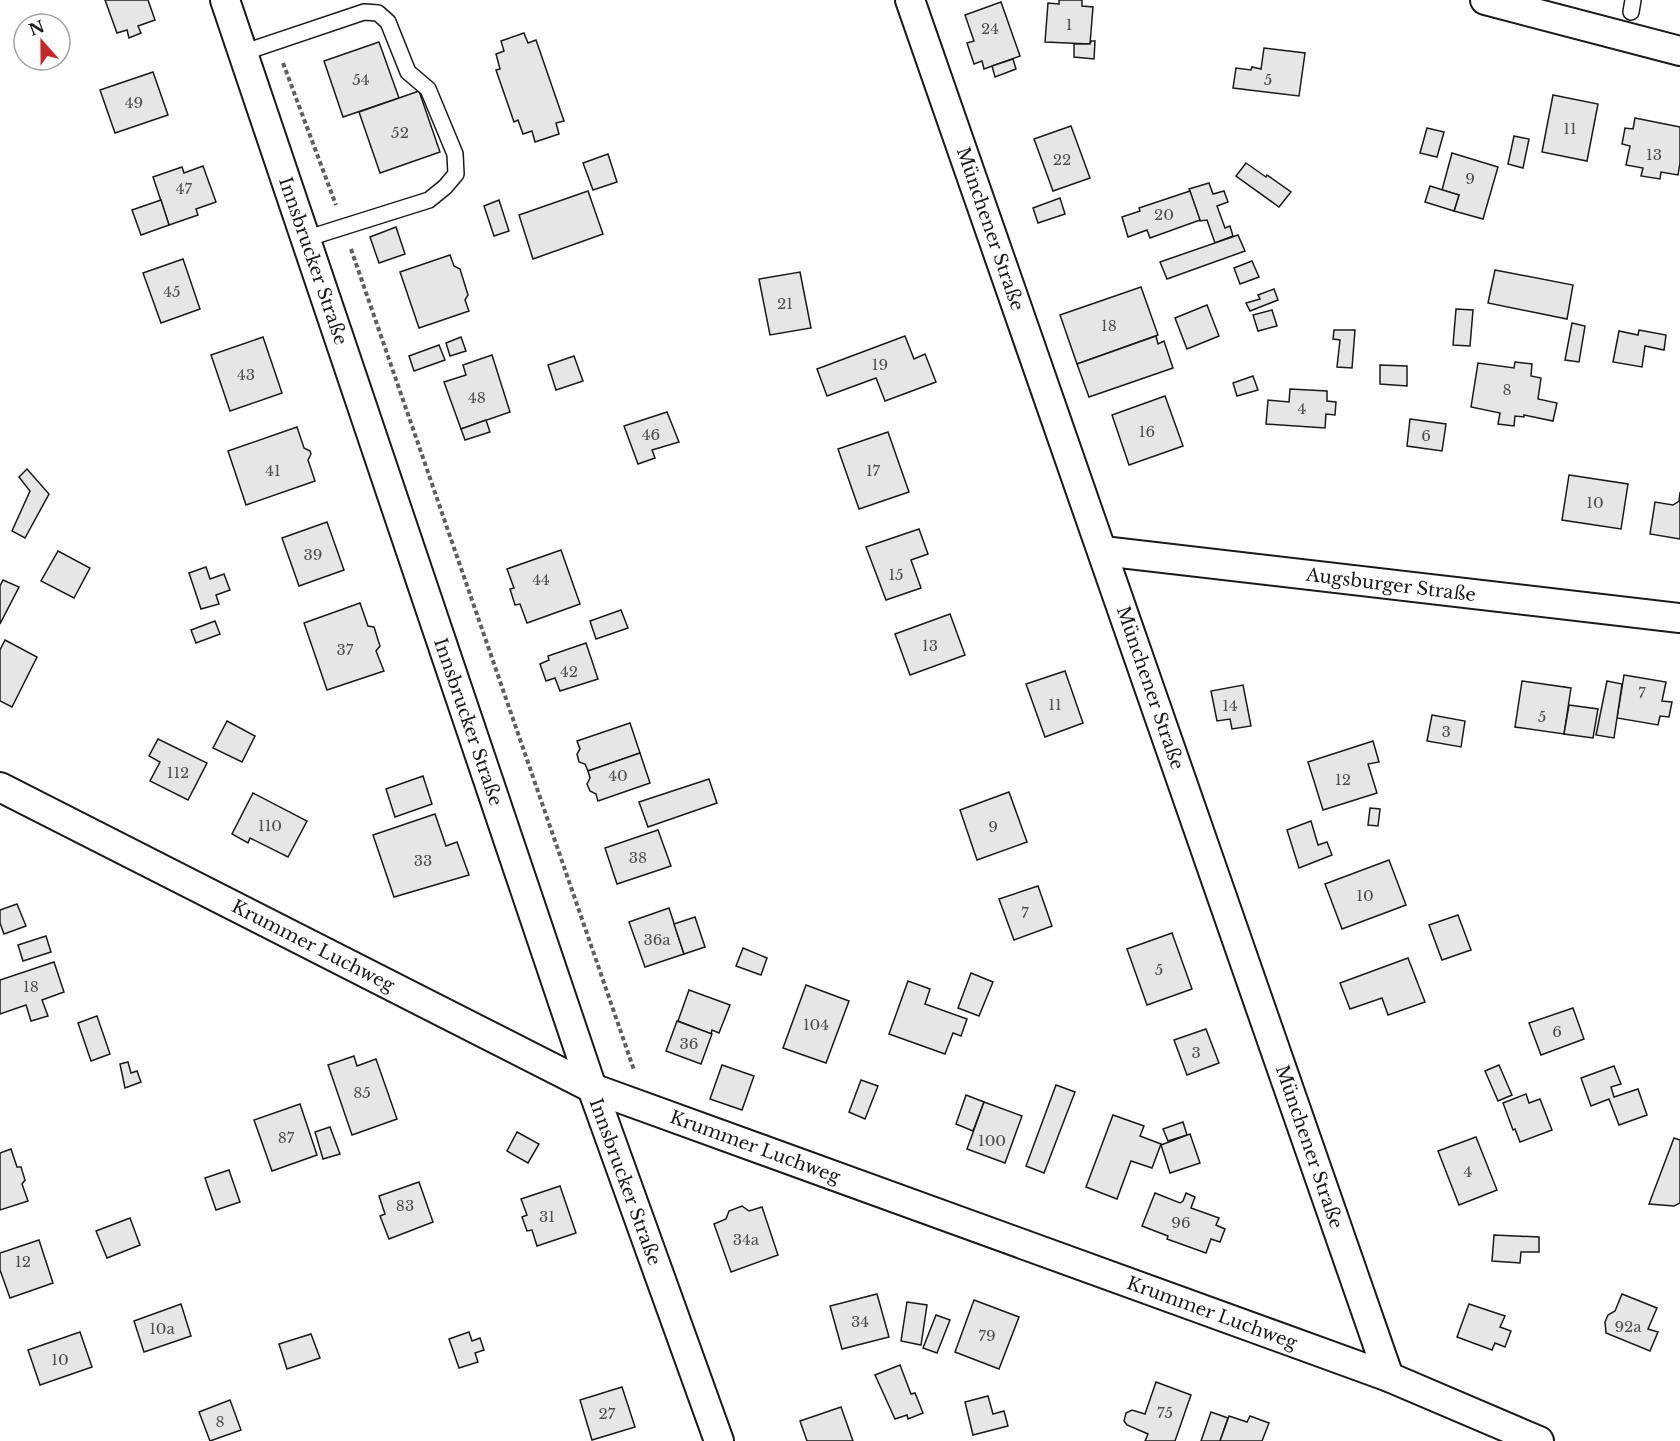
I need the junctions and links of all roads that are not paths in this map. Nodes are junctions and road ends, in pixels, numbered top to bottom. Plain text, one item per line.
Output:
1 (225, 0) edge
2 (910, 0) edge
3 (1485, 0) edge
4 (1680, 51) edge
5 (242, 53) junction
6 (305, 239) junction
7 (1103, 551) junction
8 (1680, 618) edge
9 (0, 787) edge
10 (592, 1089) junction
11 (1389, 1377) junction
12 (719, 1441) edge
13 (1539, 1441) edge

1 - 5 street, Innsbrucker Straße
2 - 7 street, Münchener Straße
3 - 4 street
5 - 6 street, Innsbrucker Straße
5 - 6 lane
6 - 10 street, Innsbrucker Straße
7 - 8 street, Augsburger Straße
7 - 11 street, Münchener Straße
9 - 10 street, Krummer Luchweg
10 - 11 street, Krummer Luchweg
10 - 12 street, Innsbrucker Straße
11 - 13 street, Krummer Luchweg

